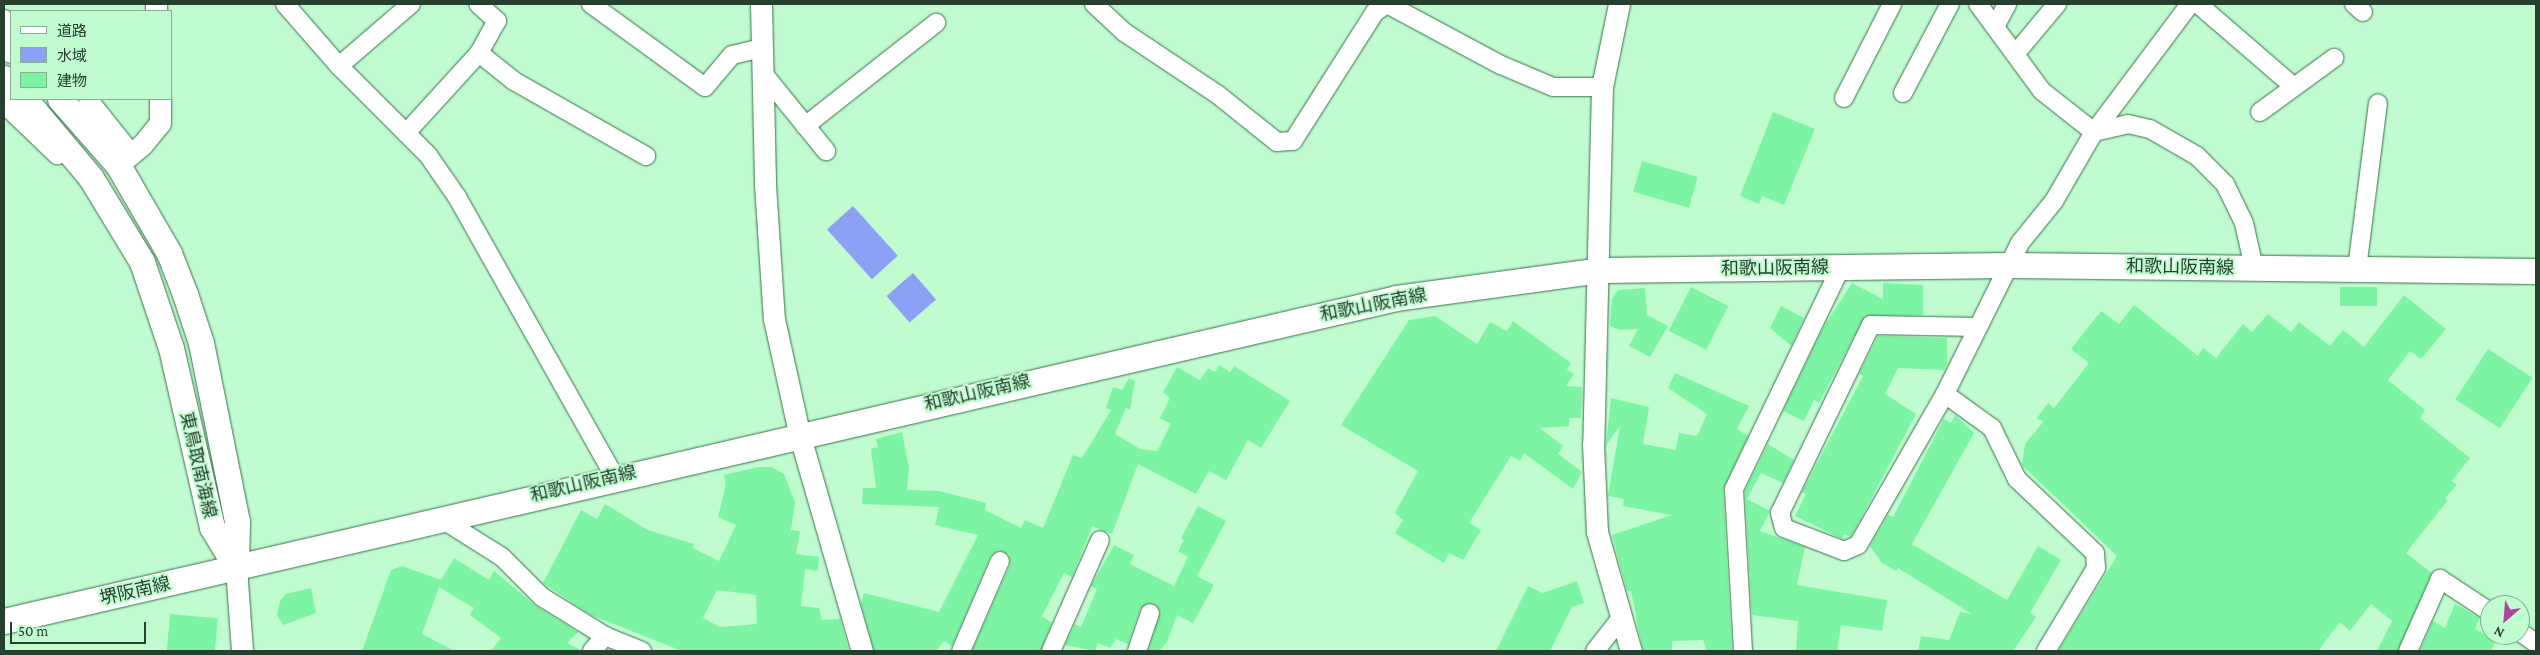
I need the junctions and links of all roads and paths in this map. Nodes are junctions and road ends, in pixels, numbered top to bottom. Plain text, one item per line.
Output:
1 (285, 4) edge
2 (411, 4) edge
3 (478, 4) edge
4 (591, 4) edge
5 (761, 4) edge
6 (1094, 4) edge
7 (1892, 4) edge
8 (1950, 4) edge
9 (1978, 4) edge
10 (2007, 4) edge
11 (2057, 4) edge
12 (2190, 4) edge
13 (2198, 4) edge
14 (1619, 7) edge
15 (1416, 10) edge
16 (936, 23) dead end
17 (1996, 25) junction
18 (762, 48) junction
19 (479, 53) junction
20 (2016, 54) junction
21 (2334, 58) dead end
22 (339, 66) junction
23 (762, 72) junction
24 (2294, 87) junction
25 (1602, 88) junction
26 (1903, 93) dead end
27 (1844, 98) dead end
28 (26, 100) edge
29 (61, 100) edge
30 (89, 100) edge
31 (160, 100) edge
32 (2378, 103) dead end
33 (4, 104) edge
34 (2260, 112) dead end
35 (805, 126) junction
36 (406, 132) junction
37 (2094, 132) junction
38 (826, 152) dead end
39 (646, 156) dead end
40 (125, 159) junction
41 (113, 216) junction
42 (2010, 265) junction
43 (1841, 267) junction
44 (2254, 268) junction
45 (2357, 269) junction
46 (1600, 270) junction
47 (2536, 271) edge
48 (1978, 327) junction
49 (1945, 394) junction
50 (799, 433) junction
51 (615, 477) junction
52 (440, 518) junction
53 (1100, 540) dead end
54 (1000, 561) dead end
55 (236, 567) junction
56 (2480, 605) edge
57 (1150, 613) dead end
58 (1620, 618) junction
59 (4, 621) edge
60 (605, 636) junction
61 (242, 651) edge
62 (592, 651) edge
63 (642, 651) edge
64 (862, 651) edge
65 (961, 651) edge
66 (1051, 651) edge
67 (1137, 651) edge
68 (1595, 651) edge
69 (1631, 651) edge
70 (1743, 651) edge
71 (2046, 651) edge
72 (2408, 651) edge

1 - 22 street
2 - 22 street
3 - 19 street
4 - 18 street
5 - 18 street
6 - 15 street
7 - 27 street
8 - 26 street
9 - 17 street
10 - 17 street
11 - 20 street
12 - 37 street
13 - 24 street
14 - 25 street
15 - 25 street
16 - 35 street
17 - 20 street
18 - 23 street
19 - 36 street
19 - 39 street
20 - 37 street
21 - 24 street
22 - 36 street
23 - 35 street
23 - 50 street
24 - 34 street
25 - 46 street
28 - 41 main road, 東鳥取南海線
29 - 40 main road, 東鳥取南海線
30 - 40 street
31 - 40 street
32 - 45 street
33 - 41 street
35 - 38 street
36 - 51 street
37 - 42 street
37 - 44 street
40 - 55 main road, 東鳥取南海線
41 - 55 main road, 東鳥取南海線
42 - 43 main road, 和歌山阪南線
42 - 44 main road, 和歌山阪南線
42 - 48 street
43 - 46 main road, 和歌山阪南線
43 - 70 street
44 - 45 main road, 和歌山阪南線
45 - 47 main road, 和歌山阪南線
46 - 50 main road, 和歌山阪南線
46 - 58 street
48 - 49 street
48 - 49 street
49 - 71 street
50 - 51 main road, 和歌山阪南線
50 - 64 street
51 - 52 main road, 和歌山阪南線
52 - 55 main road, 和歌山阪南線
52 - 60 street
53 - 66 street
54 - 65 street
55 - 59 main road, 堺阪南線
55 - 61 street
56 - 72 street
57 - 67 street
58 - 68 street
58 - 69 street
60 - 62 street
60 - 63 street

